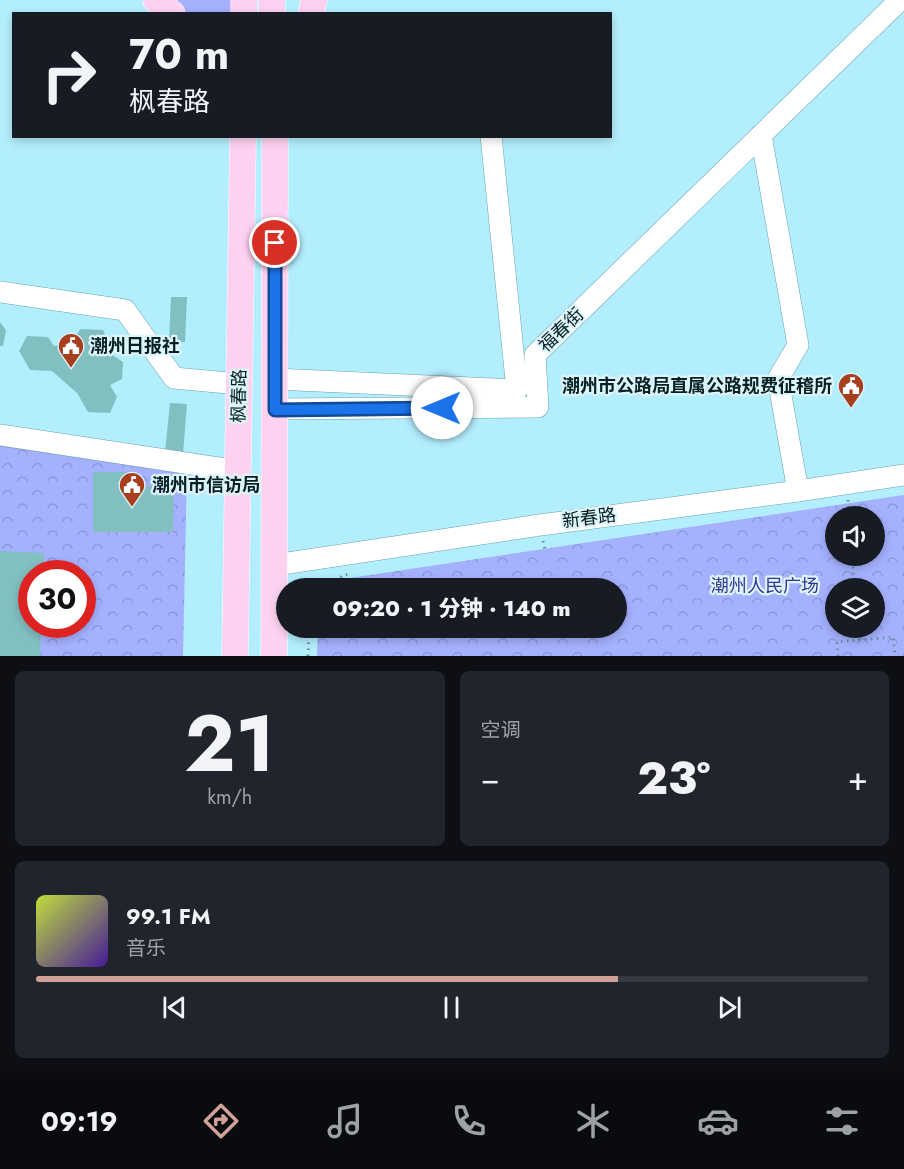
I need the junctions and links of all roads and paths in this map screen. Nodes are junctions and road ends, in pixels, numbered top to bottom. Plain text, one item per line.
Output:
1 (156, 0) edge
2 (900, 0) edge
3 (170, 12) edge
4 (761, 135) junction
5 (243, 138) edge
6 (491, 138) edge
7 (276, 142) edge
8 (0, 291) edge
9 (275, 379) junction
10 (239, 384) junction
11 (275, 410) junction
12 (0, 435) edge
13 (238, 471) junction
14 (904, 475) edge
15 (798, 491) junction
16 (848, 497) dead end
17 (848, 506) edge
18 (275, 565) junction
19 (356, 572) dead end
20 (340, 578) edge
21 (309, 638) edge
22 (859, 640) joint
23 (235, 656) edge
24 (274, 656) edge
25 (308, 656) edge
26 (838, 656) edge
27 (895, 656) edge

1 - 3 main road
2 - 4 street, 福春街
4 - 11 street, 福春街
4 - 15 street
5 - 10 main road, 枫春路
6 - 9 street
7 - 9 main road, 枫春路
8 - 10 street
9 - 11 main road, 枫春路
10 - 13 main road, 枫春路
11 - 18 main road, 枫春路
12 - 13 street
13 - 23 main road, 枫春路
14 - 15 street, 新春路
15 - 18 street, 新春路
16 - 17 path
18 - 24 main road, 枫春路
19 - 20 path
21 - 25 path
22 - 26 path
22 - 27 path

